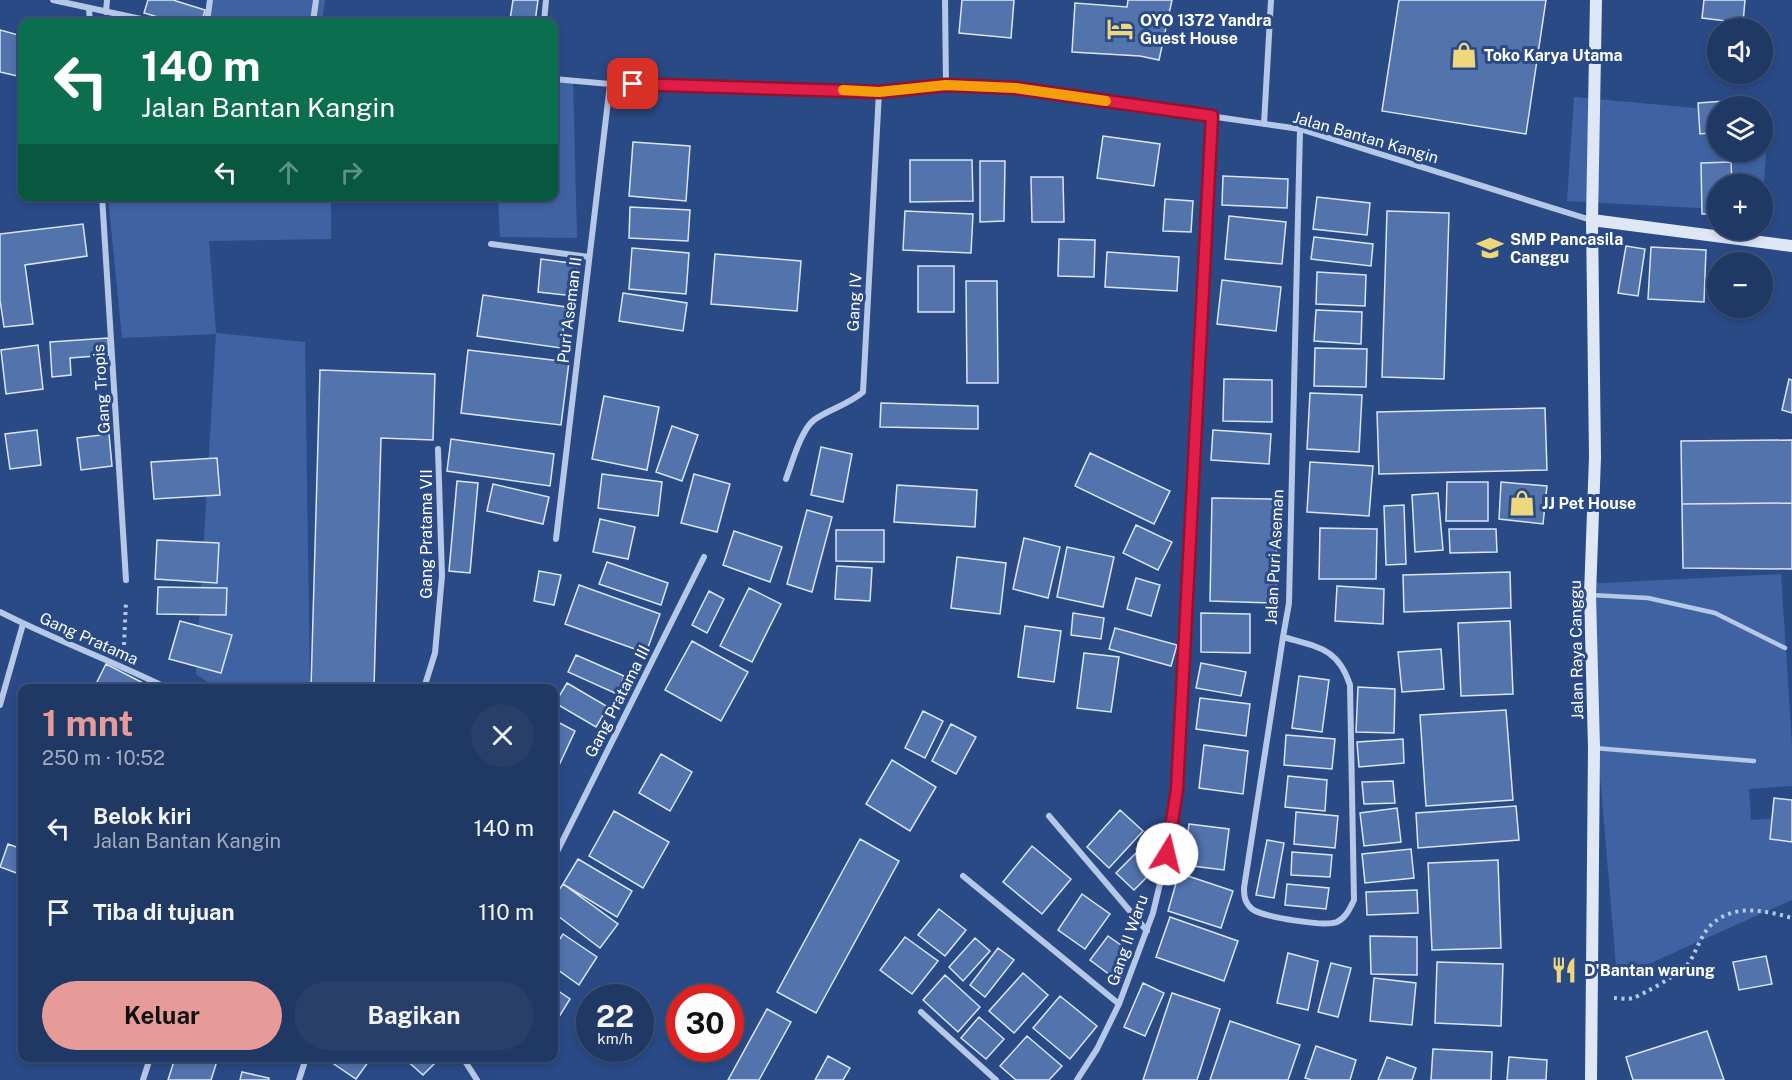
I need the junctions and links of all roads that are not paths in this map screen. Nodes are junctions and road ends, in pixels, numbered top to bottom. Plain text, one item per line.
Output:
1 (53, 0) edge
2 (107, 0) edge
3 (210, 0) edge
4 (316, 0) edge
5 (546, 0) edge
6 (945, 0) edge
7 (1271, 0) edge
8 (1596, 0) edge
9 (89, 9) junction
10 (106, 12) junction
11 (90, 18) edge
12 (135, 18) edge
13 (208, 18) edge
14 (314, 18) edge
15 (544, 18) edge
16 (558, 79) edge
17 (610, 84) junction
18 (946, 85) junction
19 (879, 92) junction
20 (1212, 116) junction
21 (1264, 124) junction
22 (1300, 129) junction
23 (102, 201) edge
24 (1592, 220) junction
25 (491, 244) dead end
26 (1792, 246) edge
27 (589, 257) junction
28 (438, 449) dead end
29 (786, 479) dead end
30 (556, 539) dead end
31 (704, 557) dead end
32 (126, 580) road end
33 (1590, 596) junction
34 (0, 612) edge
35 (23, 624) junction
36 (1283, 638) junction
37 (1785, 648) dead end
38 (159, 684) edge
39 (425, 684) edge
40 (0, 705) edge
41 (1594, 748) junction
42 (1754, 761) dead end
43 (1049, 816) dead end
44 (558, 850) edge
45 (963, 876) dead end
46 (1147, 931) junction
47 (1119, 1004) junction
48 (921, 1012) dead end
49 (149, 1062) edge
50 (305, 1062) edge
51 (466, 1062) edge
52 (143, 1080) edge
53 (299, 1080) edge
54 (477, 1080) edge
55 (996, 1080) edge
56 (1077, 1080) edge
57 (1591, 1080) edge

1 - 9 street
2 - 10 street
3 - 13 street
4 - 14 street
5 - 15 street
6 - 18 street
7 - 21 street
8 - 24 main road, Jalan Raya Canggu
9 - 10 street
9 - 11 street
10 - 12 street
16 - 17 street, Jalan Bantan Kangin
17 - 19 street, Jalan Bantan Kangin
17 - 27 street, Puri Aseman II
18 - 19 street, Jalan Bantan Kangin
18 - 20 street, Jalan Bantan Kangin
19 - 29 street, Gang IV
20 - 21 street, Jalan Bantan Kangin
20 - 46 street, Gang II Waru
21 - 22 street, Jalan Bantan Kangin
22 - 24 street, Jalan Bantan Kangin
22 - 36 street, Jalan Puri Aseman
23 - 32 street, Gang Tropis
24 - 26 main road
24 - 33 main road, Jalan Raya Canggu
25 - 27 street
27 - 30 street, Puri Aseman II
28 - 39 street, Gang Pratama VII
31 - 44 street, Gang Pratama III
33 - 37 lane
33 - 41 main road, Jalan Raya Canggu
34 - 35 street, Gang Pratama
35 - 38 street, Gang Pratama
35 - 40 street
36 - 36 street, Jalan Puri Aseman
41 - 42 lane
41 - 57 main road, Jalan Raya Canggu
43 - 46 street
45 - 47 street
46 - 47 street, Gang II Waru
47 - 56 street, Gang II Waru
48 - 55 street
49 - 52 street
50 - 53 street
51 - 54 street

